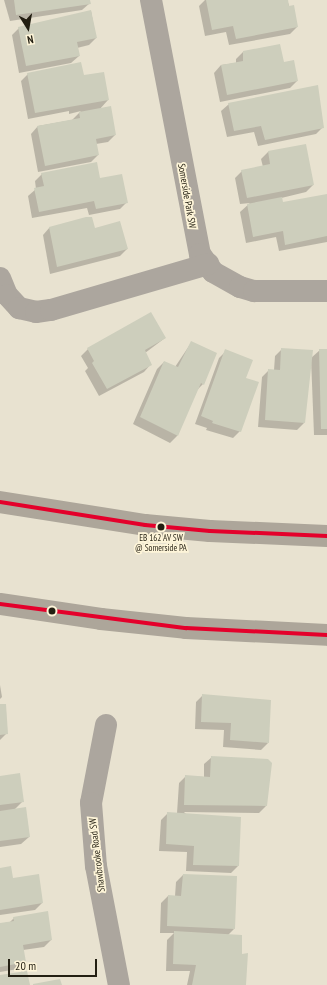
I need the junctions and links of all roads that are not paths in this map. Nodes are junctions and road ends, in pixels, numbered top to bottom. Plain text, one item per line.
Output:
1 (151, 0) edge
2 (208, 264) junction
3 (0, 278) edge
4 (327, 291) edge
5 (0, 502) edge
6 (327, 536) edge
7 (0, 604) edge
8 (327, 635) edge
9 (106, 725) dead end
10 (119, 985) edge

1 - 2 street, Somerside Park SW
2 - 3 street
2 - 4 street, Somerside Park SW
5 - 6 main road
7 - 8 main road
9 - 10 street, Shawbrooke Road SW

